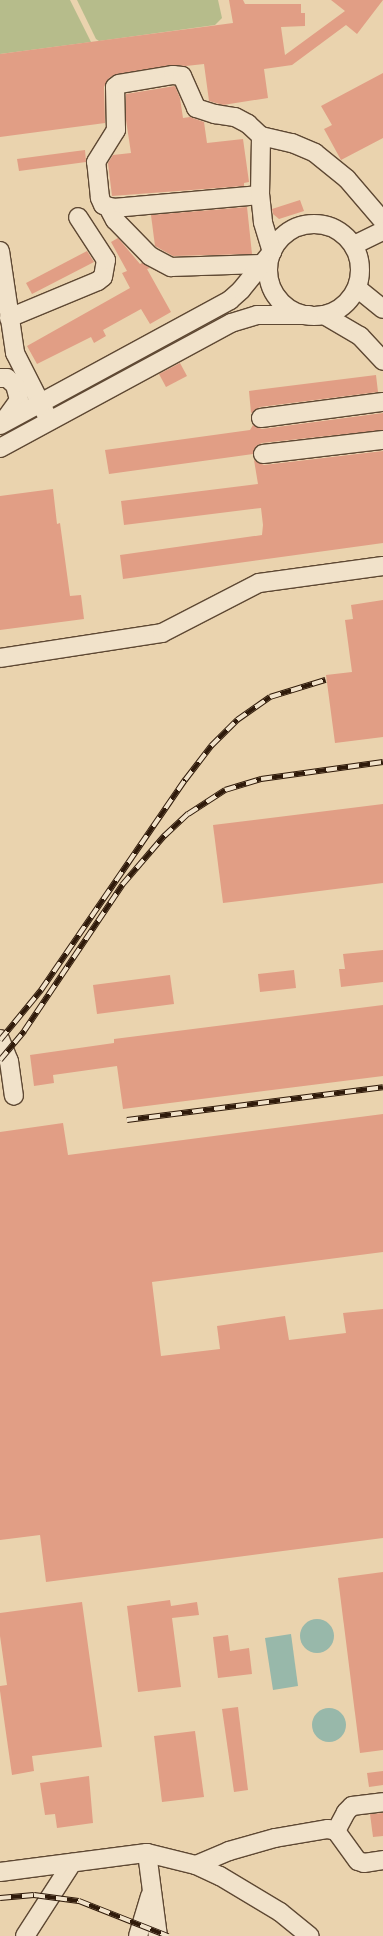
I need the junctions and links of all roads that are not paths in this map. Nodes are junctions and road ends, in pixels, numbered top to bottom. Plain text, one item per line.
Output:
1 (261, 136) junction
2 (260, 195) junction
3 (108, 207) junction
4 (78, 217) dead end
5 (383, 221) edge
6 (383, 231) edge
7 (354, 246) junction
8 (0, 251) edge
9 (266, 258) junction
10 (2, 285) edge
11 (357, 288) junction
12 (383, 309) edge
13 (317, 315) junction
14 (9, 318) junction
15 (195, 319) junction
16 (204, 337) junction
17 (383, 361) edge
18 (0, 378) edge
19 (383, 402) edge
20 (40, 403) junction
21 (261, 418) dead end
22 (50, 421) junction
23 (0, 425) edge
24 (383, 440) edge
25 (0, 448) edge
26 (263, 454) dead end
27 (383, 566) edge
28 (0, 658) edge
29 (0, 1039) edge
30 (14, 1096) dead end
31 (383, 1802) edge
32 (336, 1831) junction
33 (147, 1853) junction
34 (383, 1860) edge
35 (72, 1863) junction
36 (196, 1865) junction
37 (0, 1872) edge
38 (152, 1891) junction
39 (25, 1936) edge
40 (138, 1936) edge
41 (158, 1936) edge
42 (310, 1936) edge

1 - 2 street
1 - 3 street
1 - 5 street
2 - 3 street
2 - 9 street
3 - 9 street
4 - 14 street
6 - 7 street
7 - 9 street
7 - 11 street
8 - 10 street
9 - 13 street
9 - 15 street
10 - 14 street
11 - 12 street
11 - 13 street
13 - 16 street
13 - 17 street
14 - 20 street
15 - 16 street
15 - 20 street
16 - 22 street
18 - 23 street
19 - 21 street
20 - 22 street
20 - 23 street
22 - 25 street
24 - 26 street
27 - 28 street
29 - 30 street
31 - 32 street
32 - 34 street
32 - 36 street
33 - 35 street
33 - 36 street
33 - 38 street
35 - 37 street
35 - 39 street
36 - 42 street
38 - 40 street
38 - 41 street

